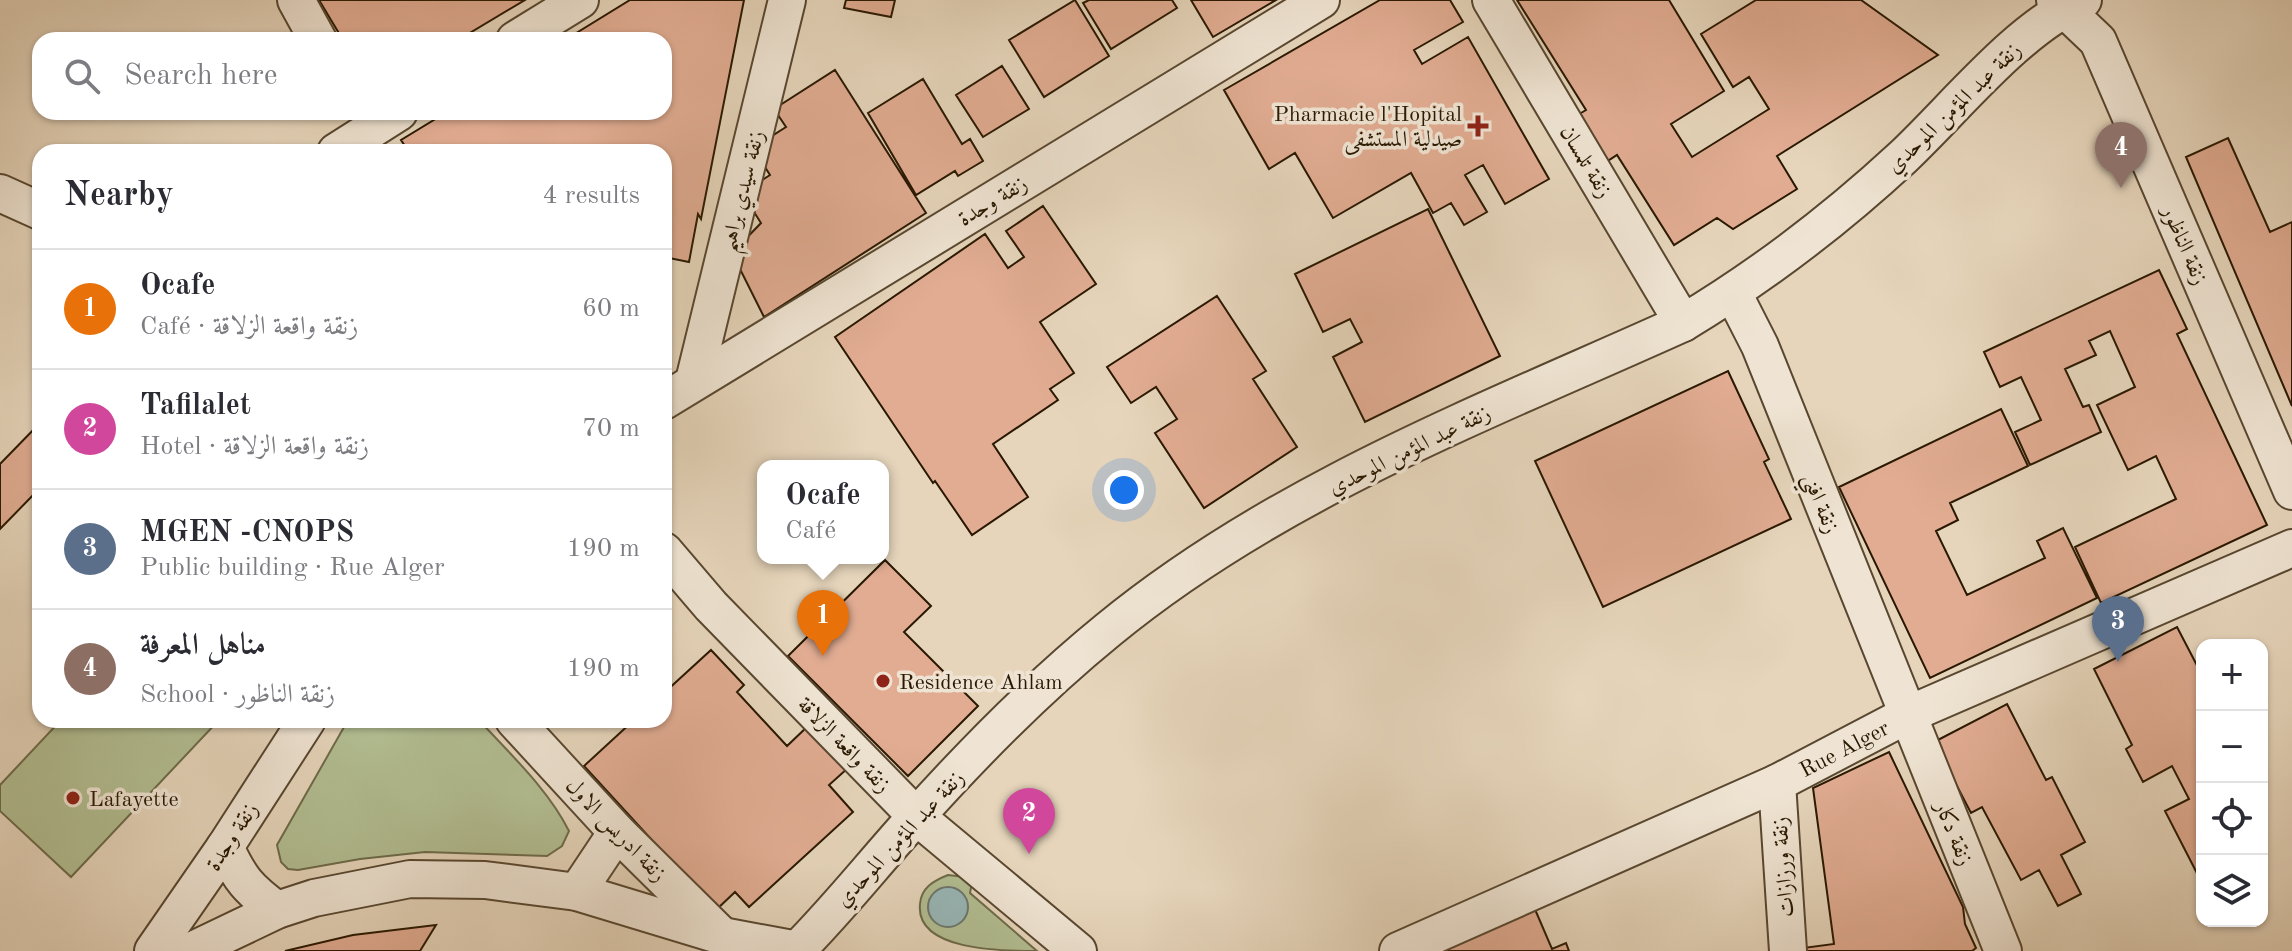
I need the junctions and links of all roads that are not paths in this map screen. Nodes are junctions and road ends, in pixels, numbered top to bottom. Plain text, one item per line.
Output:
1 (296, 0) edge
2 (580, 0) edge
3 (787, 0) edge
4 (1321, 0) edge
5 (1491, 0) edge
6 (2068, 2) edge
7 (314, 32) edge
8 (528, 32) edge
9 (378, 127) edge
10 (349, 144) edge
11 (0, 193) edge
12 (32, 207) edge
13 (1733, 293) junction
14 (1683, 323) junction
15 (694, 381) junction
16 (672, 396) edge
17 (2292, 491) edge
18 (2292, 548) edge
19 (672, 560) edge
20 (1907, 715) junction
21 (302, 728) edge
22 (521, 728) edge
23 (1777, 783) junction
24 (916, 816) junction
25 (617, 832) junction
26 (225, 847) junction
27 (577, 892) junction
28 (277, 910) junction
29 (722, 936) junction
30 (153, 951) edge
31 (191, 951) edge
32 (799, 951) edge
33 (1077, 951) edge
34 (1398, 951) edge
35 (1788, 951) edge
36 (2003, 951) edge

1 - 7 street
2 - 8 street
3 - 15 street, زنقة سيدي براهيم
4 - 15 street, زنقة وجدة
5 - 14 street, زنقة تلمسان
6 - 13 street, زنقة عبد المؤمن الموحدي
6 - 17 street, زنقة الناظور
9 - 10 street
11 - 12 street
13 - 14 street, زنقة عبد المؤمن الموحدي
13 - 20 street, زنقة افني
14 - 24 street, زنقة عبد المؤمن الموحدي
15 - 16 street, زنقة وجدة
18 - 20 street, Rue Alger
19 - 24 street, زنقة واقعة الزلاقة
20 - 23 street, Rue Alger
20 - 36 street, زنقة دكار
21 - 26 street, زنقة وجدة
22 - 25 street, زنقة ادريس الاول
23 - 34 street, Rue Alger
23 - 35 street, زنقة ورزازات
24 - 32 street, زنقة عبد المؤمن الموحدي
24 - 33 street, زنقة واقعة الزلاقة
25 - 27 street
25 - 29 street, زنقة ادريس الاول
26 - 28 street
26 - 30 street, زنقة وجدة
27 - 28 street
27 - 29 street
28 - 31 street
29 - 32 street

